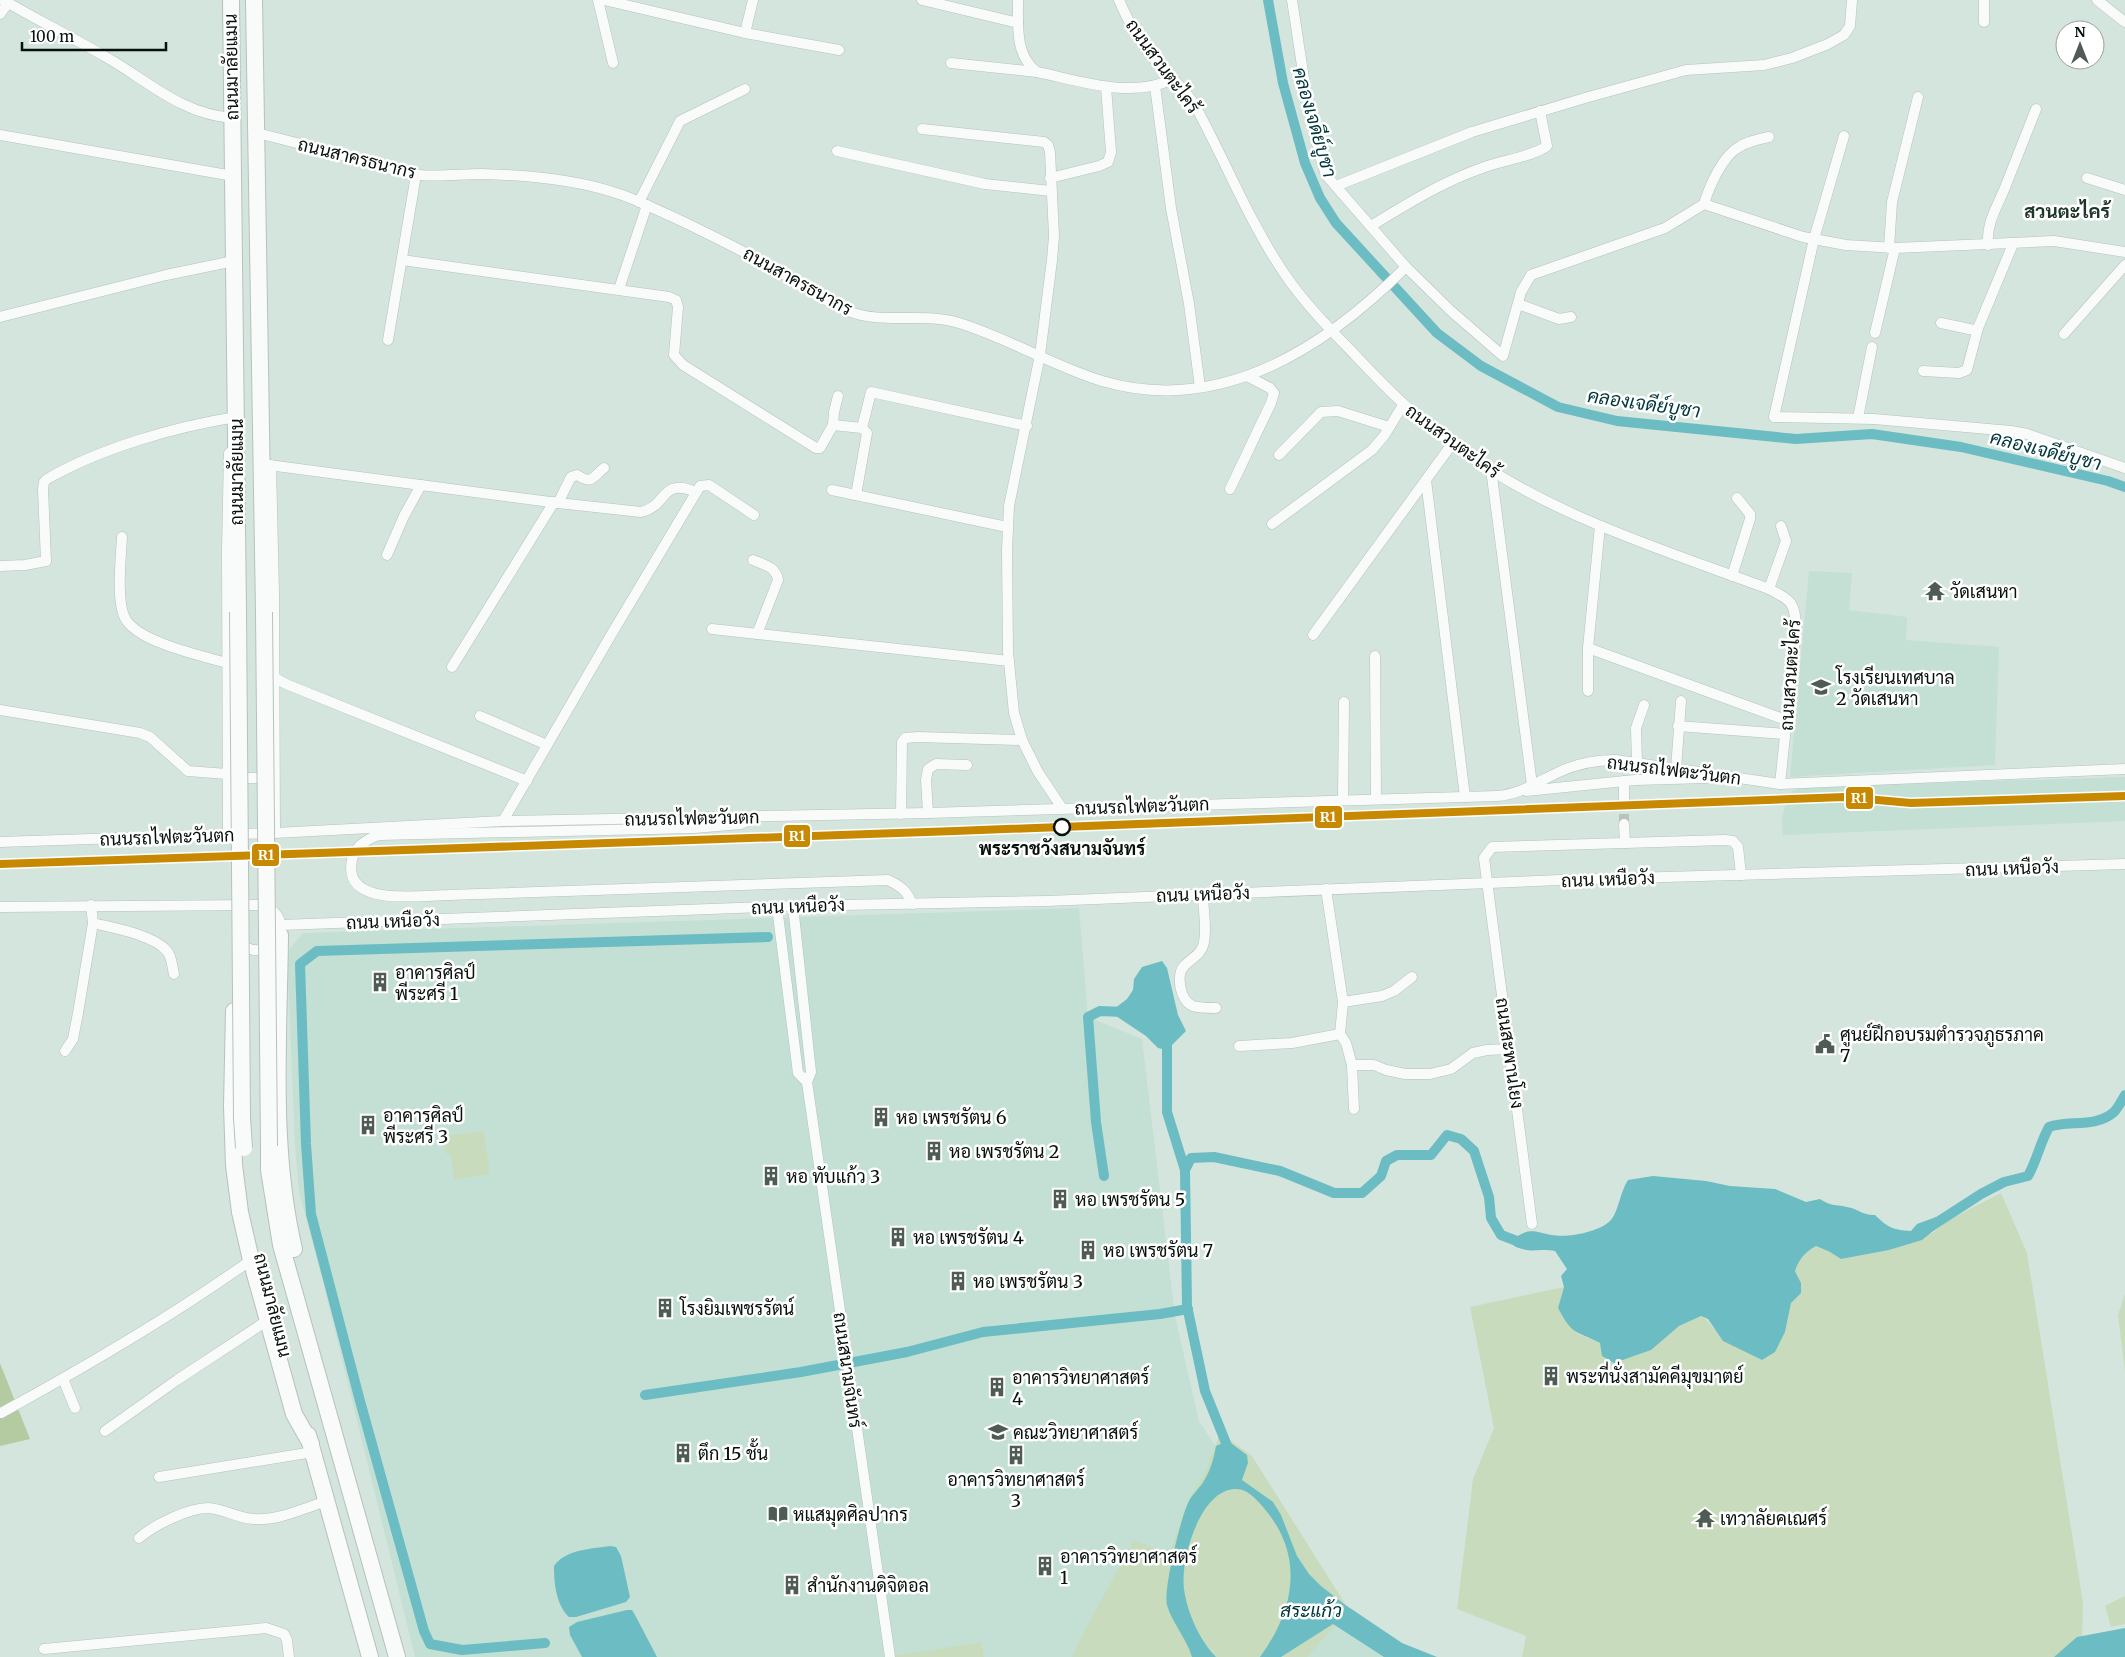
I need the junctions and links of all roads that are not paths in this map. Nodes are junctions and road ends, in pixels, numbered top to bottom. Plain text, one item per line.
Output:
1 (231, 0) edge
2 (254, 0) edge
3 (598, 0) edge
4 (604, 0) edge
5 (753, 0) edge
6 (922, 0) edge
7 (1018, 0) edge
8 (1120, 0) edge
9 (1292, 0) edge
10 (1852, 0) edge
11 (1984, 0) edge
12 (2097, 0) edge
13 (5, 2) edge
14 (0, 14) edge
15 (1984, 22) dead end
16 (2125, 22) edge
17 (1018, 23) junction
18 (745, 33) junction
19 (839, 50) dead end
20 (613, 63) dead end
21 (951, 63) dead end
22 (1037, 72) junction
23 (1173, 80) junction
24 (1155, 86) junction
25 (1106, 87) junction
26 (745, 89) dead end
27 (1918, 96) dead end
28 (2036, 109) dead end
29 (1540, 111) junction
30 (232, 118) junction
31 (922, 129) dead end
32 (257, 133) junction
33 (0, 135) edge
34 (1844, 136) dead end
35 (1769, 137) dead end
36 (837, 151) dead end
37 (416, 175) junction
38 (233, 176) junction
39 (1050, 178) junction
40 (2087, 178) dead end
41 (1336, 186) junction
42 (2125, 190) edge
43 (1052, 191) junction
44 (643, 204) junction
45 (1704, 204) junction
46 (1371, 226) junction
47 (1814, 239) junction
48 (2013, 244) junction
49 (1988, 245) junction
50 (1892, 248) junction
51 (2125, 252) edge
52 (402, 260) junction
53 (234, 262) junction
54 (2125, 265) edge
55 (1402, 271) junction
56 (619, 289) junction
57 (1518, 304) junction
58 (0, 317) edge
59 (1571, 317) dead end
60 (1941, 323) dead end
61 (1978, 328) junction
62 (1331, 330) junction
63 (1875, 333) dead end
64 (2064, 334) dead end
65 (388, 340) dead end
66 (1872, 347) dead end
67 (1040, 356) junction
68 (1923, 371) dead end
69 (1247, 376) junction
70 (1200, 387) junction
71 (838, 396) dead end
72 (1403, 406) junction
73 (1858, 418) junction
74 (236, 421) junction
75 (833, 425) junction
76 (1027, 426) junction
77 (862, 428) junction
78 (1389, 428) junction
79 (1452, 444) junction
80 (1279, 455) dead end
81 (266, 464) junction
82 (604, 468) dead end
83 (2125, 468) edge
84 (1491, 469) junction
85 (1426, 480) junction
86 (421, 485) junction
87 (1230, 489) dead end
88 (691, 490) dead end
89 (832, 490) dead end
90 (856, 495) junction
91 (1737, 498) dead end
92 (556, 503) junction
93 (754, 515) dead end
94 (1272, 524) dead end
95 (1600, 526) junction
96 (1781, 526) dead end
97 (1007, 527) junction
98 (122, 537) dead end
99 (387, 555) dead end
100 (754, 560) dead end
101 (0, 566) edge
102 (1732, 576) junction
103 (1769, 590) junction
104 (712, 629) dead end
105 (757, 634) junction
106 (1313, 635) dead end
107 (1588, 648) junction
108 (1375, 656) dead end
109 (1008, 660) junction
110 (227, 663) junction
111 (452, 667) dead end
112 (275, 678) junction
113 (1588, 691) dead end
114 (1681, 701) dead end
115 (1344, 702) dead end
116 (1644, 704) dead end
117 (0, 710) edge
118 (480, 716) dead end
119 (1786, 720) junction
120 (1678, 726) junction
121 (1786, 734) junction
122 (1022, 740) junction
123 (547, 746) junction
124 (1637, 763) junction
125 (967, 765) dead end
126 (1676, 769) junction
127 (2125, 769) edge
128 (1729, 776) junction
129 (227, 779) junction
130 (527, 780) junction
131 (1624, 780) junction
132 (1780, 784) junction
133 (1532, 785) junction
134 (276, 787) junction
135 (1520, 791) junction
136 (1465, 797) junction
137 (1624, 799) tunnel mouth
138 (1343, 800) junction
139 (1376, 800) junction
140 (1062, 808) junction
141 (928, 813) junction
142 (901, 814) junction
143 (756, 817) junction
144 (504, 821) junction
145 (1624, 824) tunnel mouth
146 (275, 833) junction
147 (228, 834) junction
148 (0, 842) edge
149 (1625, 843) junction
150 (2125, 864) edge
151 (1741, 876) junction
152 (1487, 883) junction
153 (1326, 889) junction
154 (1203, 894) junction
155 (912, 904) junction
156 (235, 905) junction
157 (91, 906) junction
158 (793, 906) junction
159 (0, 907) edge
160 (777, 907) junction
161 (93, 923) junction
162 (280, 930) junction
163 (235, 937) junction
164 (174, 974) dead end
165 (1412, 977) dead end
166 (1343, 1002) junction
167 (1216, 1008) dead end
168 (1340, 1034) junction
169 (1239, 1046) dead end
170 (1509, 1048) junction
171 (65, 1051) dead end
172 (1352, 1065) junction
173 (807, 1082) junction
174 (1354, 1109) dead end
175 (1532, 1224) dead end
176 (251, 1260) junction
177 (268, 1320) junction
178 (308, 1338) junction
179 (63, 1379) junction
180 (75, 1408) dead end
181 (0, 1413) edge
182 (105, 1431) dead end
183 (312, 1448) junction
184 (159, 1477) dead end
185 (327, 1501) junction
186 (139, 1538) dead end
187 (44, 1649) dead end
188 (289, 1657) edge
189 (370, 1657) edge
190 (397, 1657) edge
191 (890, 1657) edge

1 - 30 highway, ถนนมาลัยแมน
2 - 32 highway, ถนนมาลัยแมน
3 - 20 street
4 - 18 street
5 - 18 street
6 - 17 street
7 - 17 street
8 - 23 street, ถนนสวนตะไคร้
9 - 41 street
10 - 29 street
11 - 15 street
12 - 16 street
13 - 14 street
13 - 30 street
17 - 22 street
18 - 19 street
21 - 22 street
22 - 25 street
23 - 24 street
23 - 62 street, ถนนสวนตะไคร้
24 - 25 street
24 - 70 street
25 - 39 street
26 - 44 street
27 - 50 street
28 - 49 street
29 - 41 street
29 - 46 street
30 - 38 highway, ถนนมาลัยแมน
31 - 39 street
32 - 37 street, ถนนสาครธนากร
32 - 81 highway, ถนนมาลัยแมน
33 - 38 street
34 - 47 street
35 - 45 street
36 - 43 street
37 - 44 street, ถนนสาครธนากร
37 - 52 street
38 - 53 highway, ถนนมาลัยแมน
39 - 43 street
40 - 42 street
41 - 46 street
43 - 67 street
44 - 56 street
44 - 67 street, ถนนสาครธนากร
45 - 47 street
45 - 57 street
46 - 55 street
47 - 50 street
47 - 73 street
48 - 49 street
48 - 51 street
48 - 61 street
49 - 50 street
50 - 63 street
52 - 56 street
52 - 65 street
53 - 58 street
53 - 74 highway, ถนนมาลัยแมน
54 - 64 street
55 - 57 street
55 - 62 street, ถนนสาครธนากร
56 - 75 street
57 - 59 street
60 - 61 street
61 - 68 street
62 - 69 street, ถนนสาครธนากร
62 - 72 street, ถนนสวนตะไคร้
66 - 73 street
67 - 70 street, ถนนสาครธนากร
67 - 76 street
69 - 70 street, ถนนสาครธนากร
69 - 87 street
71 - 75 street
72 - 78 street
72 - 79 street, ถนนสวนตะไคร้
73 - 83 street
74 - 101 street
74 - 110 street
74 - 183 highway, ถนนมาลัยแมน, bridge
75 - 77 street
76 - 77 street
76 - 97 street
77 - 90 street
78 - 80 street
78 - 94 street
79 - 84 street, ถนนสวนตะไคร้
79 - 85 street
81 - 86 street
81 - 112 street
81 - 178 highway, ถนนมาลัยแมน, bridge
82 - 92 street
84 - 95 street, ถนนสวนตะไคร้
84 - 133 street
85 - 106 street
85 - 136 street
86 - 92 street
86 - 99 street
88 - 92 street
89 - 90 street
90 - 97 street
91 - 102 street
92 - 111 street
93 - 123 street
95 - 102 street, ถนนสวนตะไคร้
95 - 107 street
96 - 103 street
97 - 109 street
98 - 110 street
100 - 105 street
102 - 103 street, ถนนสวนตะไคร้
103 - 119 street, ถนนสวนตะไคร้
104 - 105 street
105 - 109 street
107 - 113 street
107 - 119 street
108 - 139 street
109 - 122 street
110 - 129 street
112 - 130 street
112 - 134 street
114 - 120 street
115 - 138 street
116 - 124 street
117 - 129 street
118 - 123 street
119 - 121 street, ถนนสวนตะไคร้
120 - 121 street
120 - 126 street
121 - 132 street, ถนนสวนตะไคร้
122 - 140 street
122 - 142 street
123 - 130 street
124 - 126 street, ถนนรถไฟตะวันตก
124 - 133 street, ถนนรถไฟตะวันตก
125 - 141 street
126 - 128 street, ถนนรถไฟตะวันตก
127 - 132 street, ถนนรถไฟตะวันตก
128 - 131 street
128 - 132 street, ถนนรถไฟตะวันตก
129 - 134 street
129 - 147 street
130 - 144 street
131 - 135 street
131 - 137 street
133 - 135 street, ถนนรถไฟตะวันตก
134 - 146 street
135 - 136 street, ถนนรถไฟตะวันตก
136 - 139 street, ถนนรถไฟตะวันตก
138 - 139 street, ถนนรถไฟตะวันตก
138 - 140 street, ถนนรถไฟตะวันตก
140 - 141 street, ถนนรถไฟตะวันตก
141 - 142 street, ถนนรถไฟตะวันตก
142 - 143 street, ถนนรถไฟตะวันตก
143 - 144 street, ถนนรถไฟตะวันตก
143 - 155 street
144 - 146 street, ถนนรถไฟตะวันตก
145 - 149 street
146 - 147 street, ถนนรถไฟตะวันตก
147 - 148 street, ถนนรถไฟตะวันตก
149 - 151 street, ถนนสะพานโยง
149 - 152 street, ถนนสะพานโยง
150 - 151 street, ถนน เหนือวัง
151 - 152 street, ถนน เหนือวัง
152 - 153 street, ถนน เหนือวัง
152 - 170 street, ถนนสะพานโยง
153 - 154 street, ถนน เหนือวัง
153 - 166 street
154 - 155 street, ถนน เหนือวัง
154 - 167 street
155 - 158 street, ถนน เหนือวัง
156 - 157 street
156 - 162 street
156 - 163 highway
157 - 159 street
157 - 161 street
158 - 160 street, ถนน เหนือวัง
158 - 173 street, ถนนสนามจันทร์
160 - 162 street, ถนน เหนือวัง
160 - 173 street, ถนนสนามจันทร์
161 - 164 street
161 - 171 street
162 - 163 street
162 - 178 highway
163 - 176 highway
165 - 166 street
166 - 168 street
168 - 169 street
168 - 172 street
170 - 172 street
170 - 175 street, ถนนสะพานโยง
172 - 174 street
173 - 191 street, ถนนสนามจันทร์
176 - 177 highway
176 - 179 street
177 - 182 street
177 - 183 highway
178 - 190 highway, ถนนมาลัยแมน
179 - 180 street
179 - 181 street
183 - 184 street
183 - 185 highway, ถนนมาลัยแมน
185 - 186 street
185 - 189 highway, ถนนมาลัยแมน
187 - 188 street

